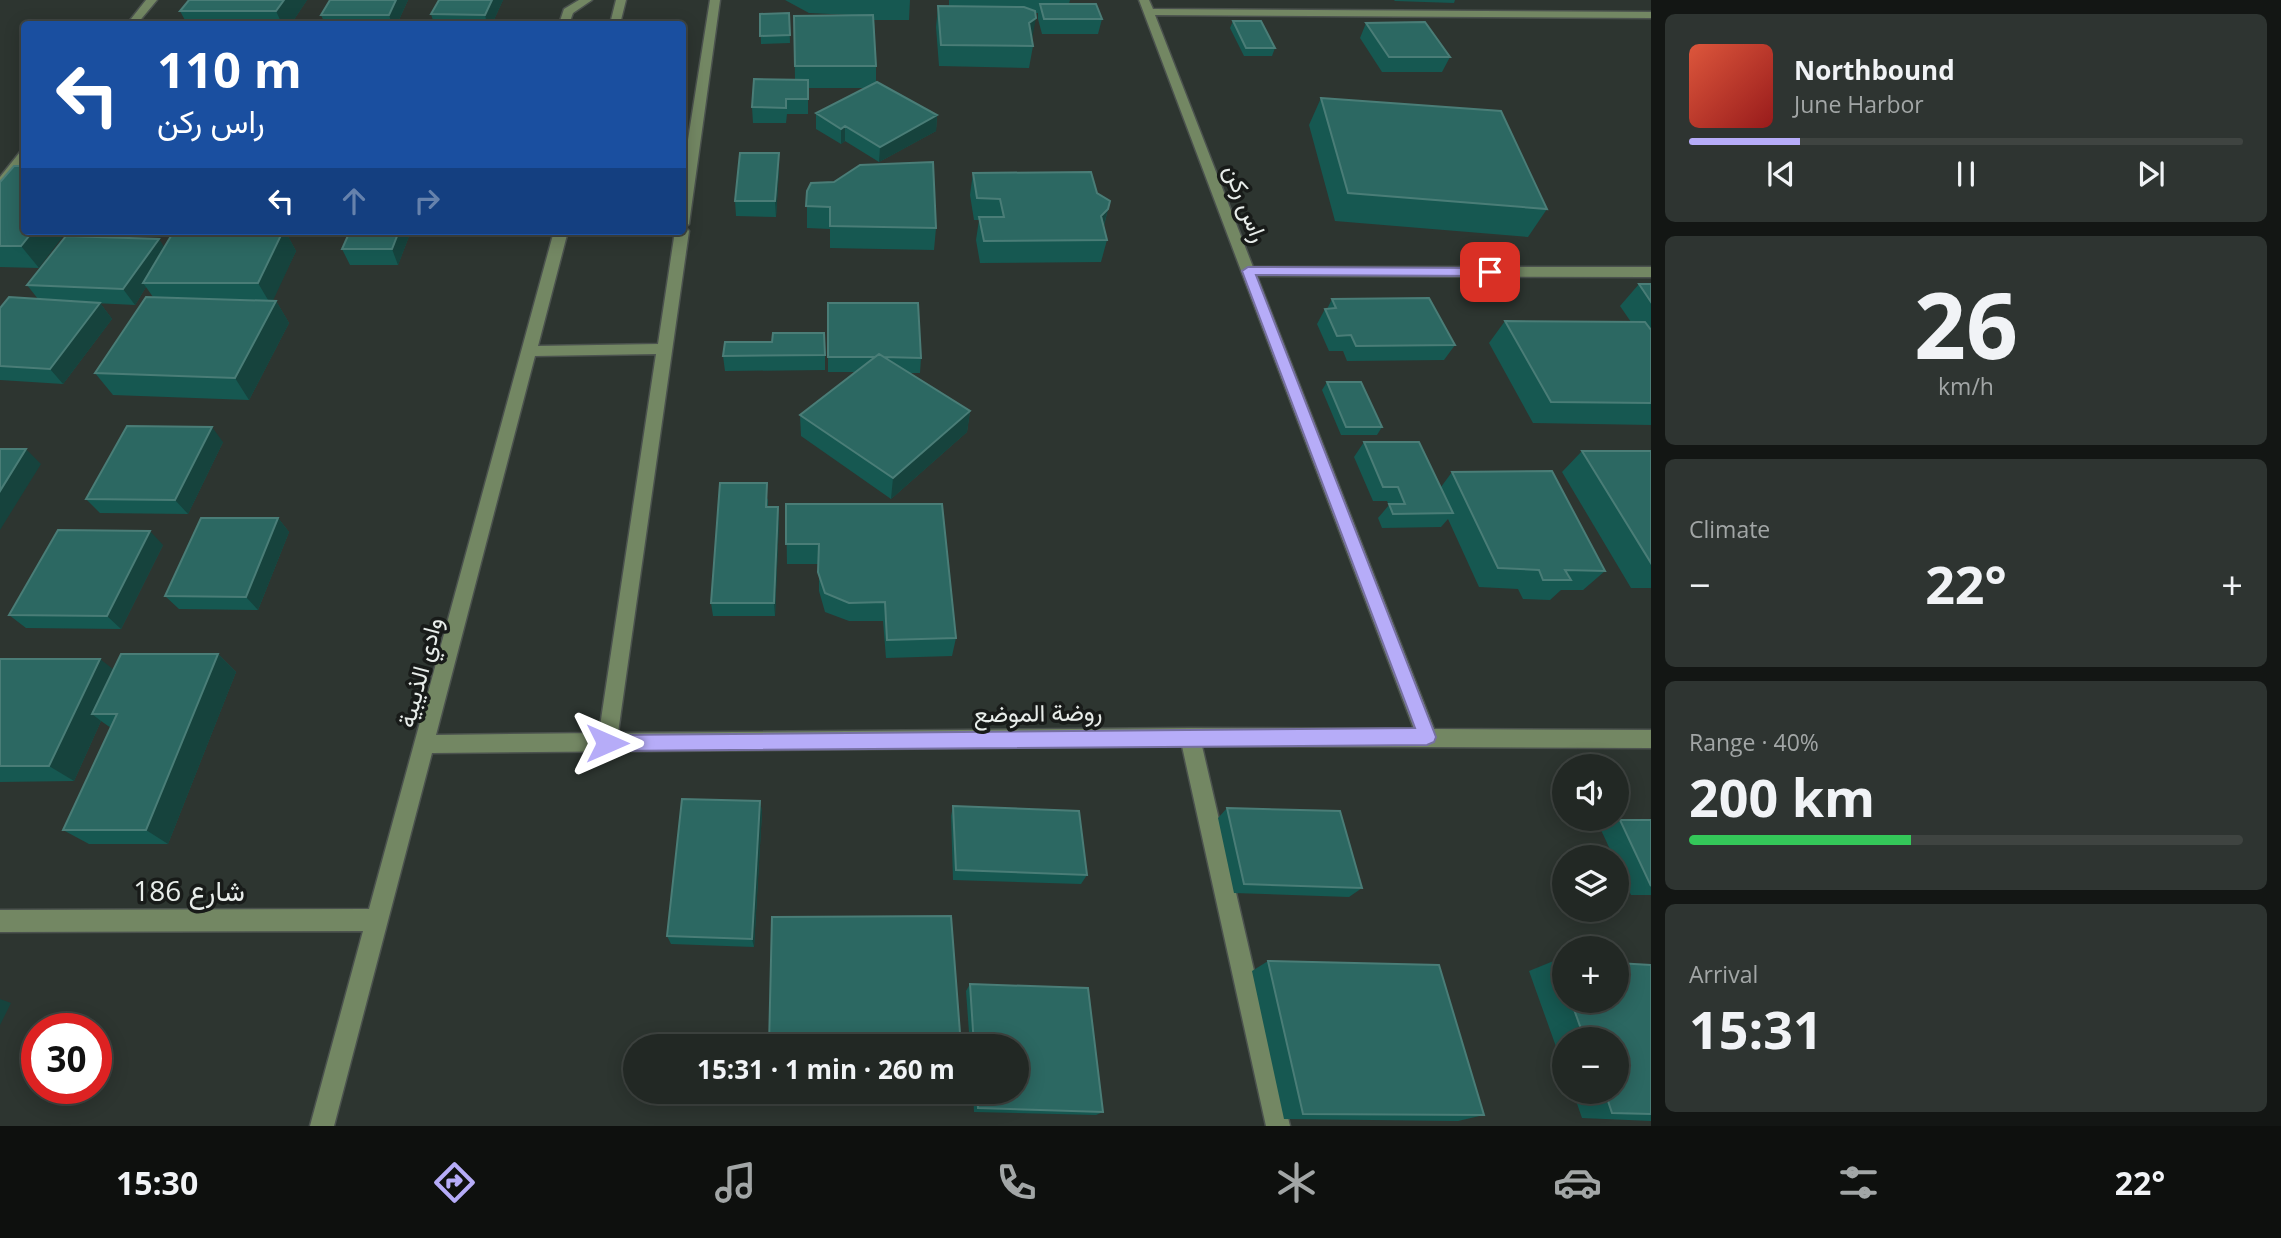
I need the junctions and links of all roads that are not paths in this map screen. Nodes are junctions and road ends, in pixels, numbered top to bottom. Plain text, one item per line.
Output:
1 (152, 0) edge
2 (587, 0) edge
3 (621, 0) edge
4 (715, 0) edge
5 (1146, 6) edge
6 (1651, 15) edge
7 (134, 21) edge
8 (565, 21) edge
9 (616, 21) edge
10 (21, 159) edge
11 (0, 185) edge
12 (686, 198) edge
13 (560, 235) edge
14 (681, 235) edge
15 (1248, 271) junction
16 (1651, 272) edge
17 (664, 349) junction
18 (529, 351) junction
19 (1190, 737) junction
20 (1427, 737) junction
21 (1651, 739) edge
22 (607, 743) junction
23 (425, 744) junction
24 (379, 920) junction
25 (0, 921) edge
26 (322, 1126) edge
27 (1278, 1126) edge

1 - 7 street
2 - 8 street
3 - 9 street
4 - 12 street
5 - 6 street
5 - 15 street, راس ركن
10 - 11 street
13 - 18 street, وادي الذيبية
14 - 17 street
15 - 16 street
15 - 20 street, راس ركن
17 - 18 street
17 - 22 street
18 - 23 street, وادي الذيبية
19 - 20 street, روضة الموضع
19 - 22 street, روضة الموضع
19 - 27 street
20 - 21 street, روضة الموضع
22 - 23 street, روضة الموضع
23 - 24 street, وادي الذيبية
24 - 25 street, شارع 186
24 - 26 street, وادي الذيبية

